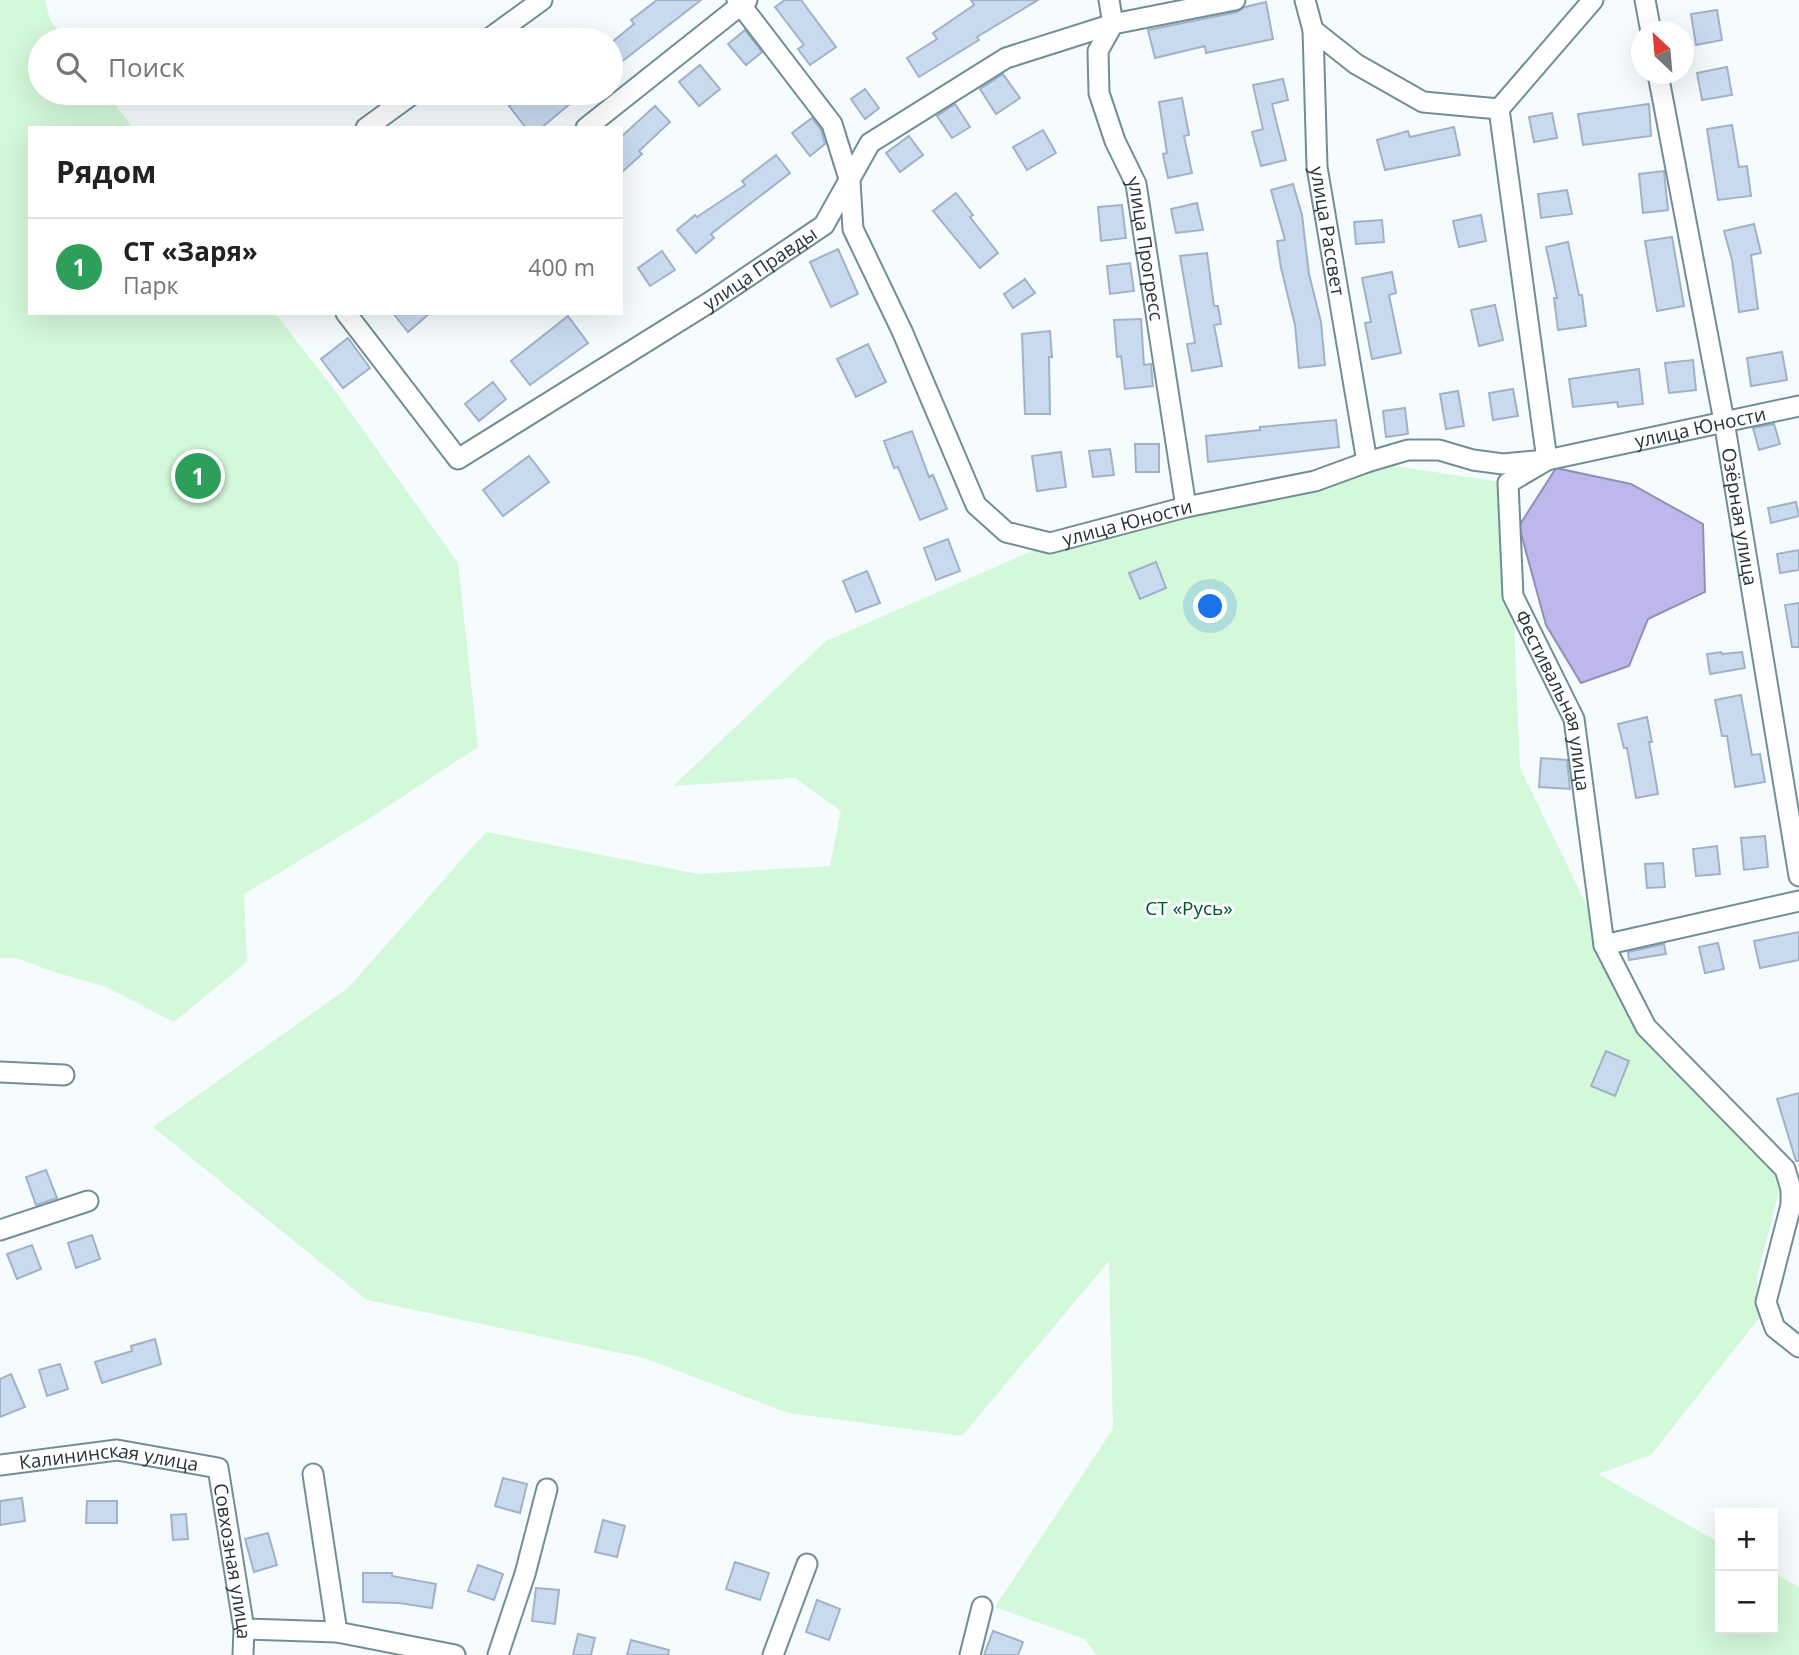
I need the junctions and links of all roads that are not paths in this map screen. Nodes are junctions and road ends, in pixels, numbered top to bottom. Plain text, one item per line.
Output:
1 (542, 0) edge
2 (1109, 0) edge
3 (1234, 0) edge
4 (1306, 0) edge
5 (1593, 0) edge
6 (1645, 0) edge
7 (742, 2) edge
8 (1649, 21) edge
9 (1112, 24) junction
10 (504, 28) edge
11 (1313, 30) junction
12 (1660, 84) edge
13 (623, 98) edge
14 (398, 105) edge
15 (614, 105) edge
16 (1499, 109) junction
17 (369, 126) edge
18 (588, 126) edge
19 (850, 182) junction
20 (350, 315) edge
21 (1799, 406) edge
22 (1724, 421) junction
23 (1547, 460) junction
24 (1367, 462) junction
25 (1186, 507) junction
26 (1799, 876) edge
27 (1799, 901) edge
28 (1604, 945) junction
29 (0, 1072) edge
30 (64, 1075) dead end
31 (1792, 1168) edge
32 (88, 1200) dead end
33 (0, 1230) edge
34 (1799, 1347) edge
35 (0, 1465) edge
36 (218, 1468) joint
37 (313, 1474) dead end
38 (547, 1489) dead end
39 (807, 1564) dead end
40 (982, 1607) dead end
41 (243, 1629) junction
42 (337, 1632) junction
43 (243, 1655) edge
44 (455, 1655) edge
45 (498, 1655) edge
46 (773, 1655) edge
47 (970, 1655) edge

1 - 10 street
2 - 9 street
3 - 9 street, улица Правды
4 - 11 street, улица Рассвет
5 - 16 street
6 - 8 street
7 - 13 street
7 - 19 street, улица Юности
9 - 19 street, улица Правды
9 - 25 street, улица Прогресс
11 - 16 street
11 - 24 street, улица Рассвет
12 - 22 street, Озёрная улица
14 - 17 street
15 - 18 street
16 - 23 street
19 - 20 street, улица Правды
19 - 25 street, улица Юности
21 - 22 street, улица Юности
22 - 23 street, улица Юности
22 - 26 street, Озёрная улица
23 - 24 street, улица Юности
23 - 28 street, Фестивальная улица
24 - 25 street, улица Юности
27 - 28 street
28 - 31 street, Фестивальная улица
29 - 30 street
31 - 34 street
32 - 33 street
35 - 36 street, Калининская улица
36 - 41 street, Совхозная улица
37 - 42 street
38 - 45 street
39 - 46 street
40 - 47 street
41 - 42 street
41 - 43 street, Совхозная улица
42 - 44 street

